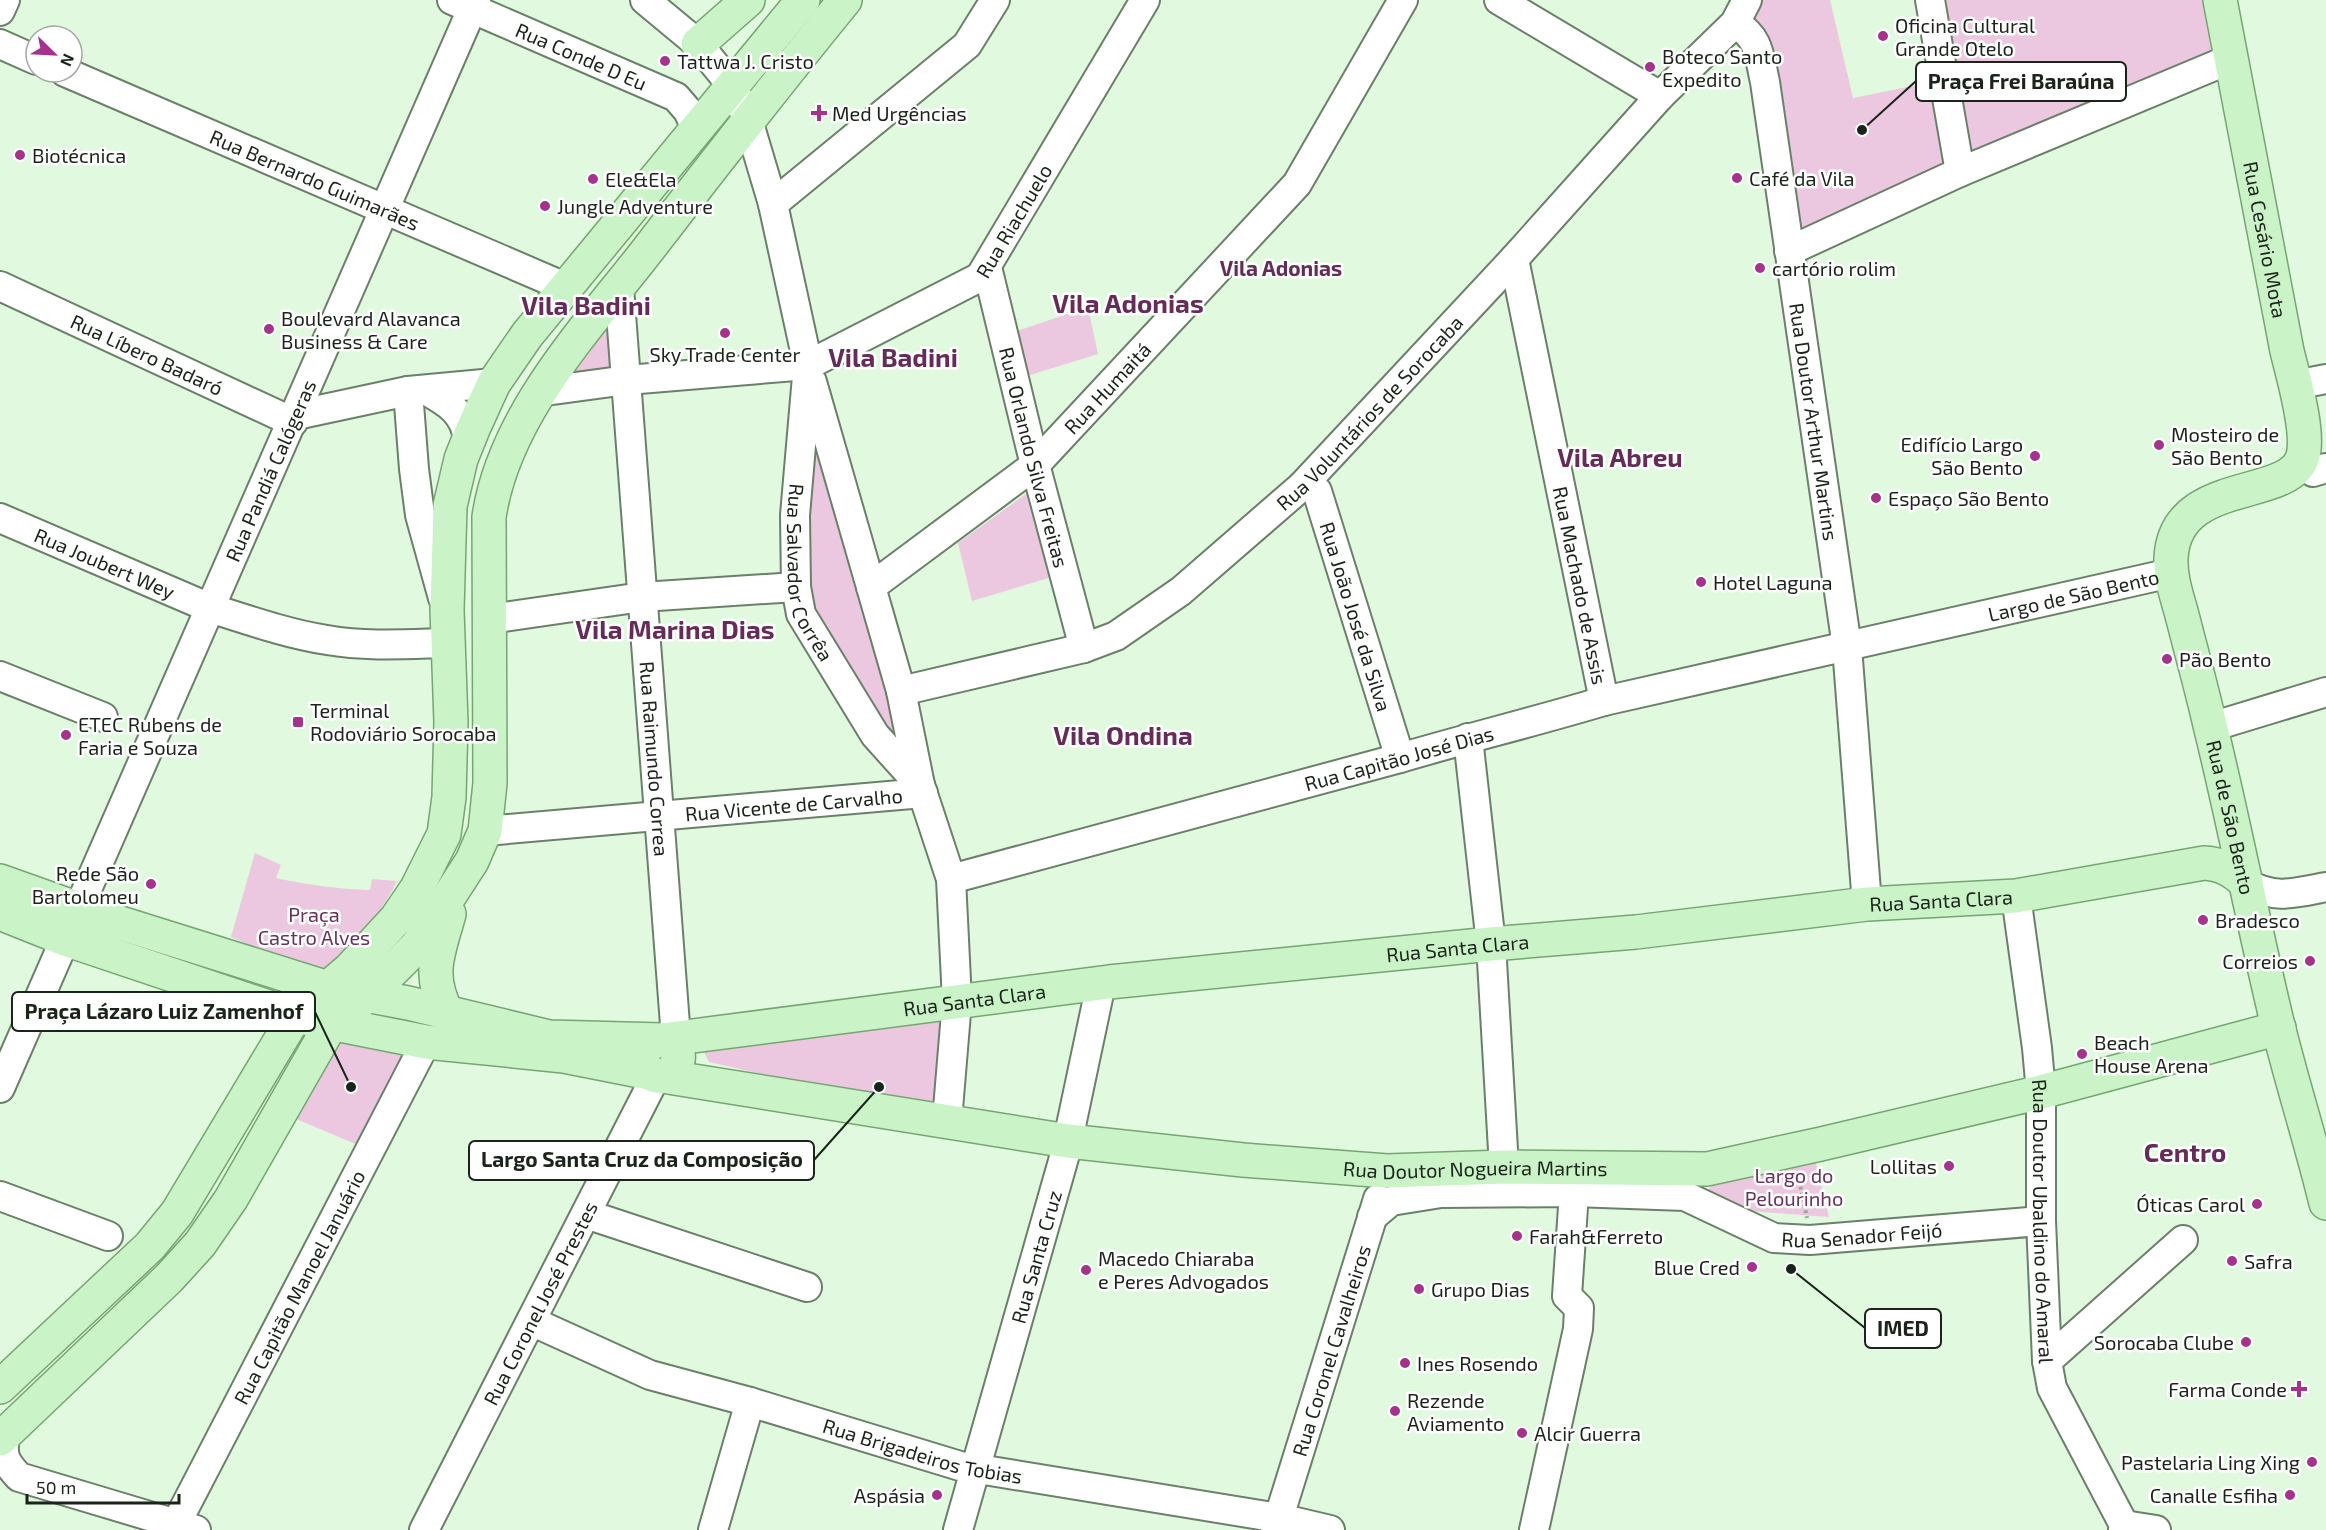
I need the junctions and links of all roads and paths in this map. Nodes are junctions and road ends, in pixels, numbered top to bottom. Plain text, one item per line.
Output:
1 (5, 0) edge
2 (645, 0) edge
3 (748, 0) edge
4 (803, 0) edge
5 (845, 0) edge
6 (995, 0) edge
7 (1145, 0) edge
8 (1403, 0) edge
9 (1499, 0) edge
10 (1930, 0) edge
11 (2220, 0) edge
12 (467, 3) edge
13 (0, 10) edge
14 (1741, 12) edge
15 (0, 44) edge
16 (698, 44) junction
17 (24, 55) edge
18 (2232, 70) junction
19 (84, 80) edge
20 (733, 87) junction
21 (1660, 96) junction
22 (748, 120) junction
23 (696, 128) junction
24 (1960, 172) junction
25 (773, 204) junction
26 (383, 210) junction
27 (1789, 251) junction
28 (1514, 259) junction
29 (987, 267) junction
30 (0, 286) edge
31 (565, 286) junction
32 (619, 288) junction
33 (808, 365) junction
34 (627, 380) junction
35 (2311, 382) edge
36 (495, 383) junction
37 (416, 391) junction
38 (538, 392) junction
39 (294, 418) junction
40 (468, 441) junction
41 (1035, 465) junction
42 (2307, 468) edge
43 (1302, 486) junction
44 (0, 518) edge
45 (2171, 573) junction
46 (796, 587) junction
47 (871, 587) junction
48 (642, 597) junction
49 (210, 608) junction
50 (447, 610) junction
51 (490, 619) junction
52 (448, 643) junction
53 (1846, 647) junction
54 (1084, 648) junction
55 (0, 676) edge
56 (901, 691) junction
57 (2326, 692) edge
58 (1604, 701) junction
59 (103, 717) dead end
60 (2211, 727) junction
61 (1468, 738) junction
62 (905, 755) junction
63 (1401, 758) junction
64 (922, 789) junction
65 (658, 815) junction
66 (485, 831) junction
67 (951, 879) junction
68 (0, 882) edge
69 (2246, 884) junction
70 (2326, 887) edge
71 (455, 891) junction
72 (2282, 895) junction
73 (2016, 896) junction
74 (1867, 904) junction
75 (0, 913) edge
76 (2255, 923) junction
77 (71, 924) junction
78 (1491, 944) junction
79 (1095, 984) junction
80 (328, 988) junction
81 (368, 995) junction
82 (952, 1002) junction
83 (447, 1013) junction
84 (296, 1016) junction
85 (331, 1024) junction
86 (2279, 1028) junction
87 (426, 1042) junction
88 (663, 1056) junction
89 (0, 1088) edge
90 (2041, 1092) junction
91 (943, 1120) junction
92 (1068, 1141) junction
93 (1504, 1167) junction
94 (1796, 1167) dead end
95 (1405, 1179) junction
96 (1574, 1192) junction
97 (0, 1196) edge
98 (2325, 1196) edge
99 (586, 1214) junction
100 (1372, 1217) junction
101 (1808, 1221) dead end
102 (2041, 1221) junction
103 (108, 1236) dead end
104 (2183, 1240) dead end
105 (807, 1287) dead end
106 (531, 1321) junction
107 (2047, 1361) junction
108 (0, 1387) edge
109 (750, 1402) junction
110 (3, 1437) edge
111 (976, 1469) junction
112 (1277, 1524) edge
113 (180, 1528) edge
114 (2123, 1528) edge
115 (424, 1530) edge
116 (713, 1530) edge
117 (958, 1530) edge
118 (1330, 1530) edge
119 (1534, 1530) edge
120 (2156, 1530) edge

1 - 13 street
2 - 16 street, Rua Salvador Corrêa
3 - 16 main road
4 - 20 main road
5 - 22 main road
6 - 25 street
7 - 29 street, Rua Riachuelo
8 - 41 street, Rua Humaitá
9 - 21 street
10 - 24 street
11 - 18 main road, Rua Cesário Mota
12 - 23 street, Rua Conde D Eu
12 - 26 street, Rua Pandiá Calógeras
14 - 21 street, Rua Voluntários de Sorocaba
14 - 27 street, Rua Doutor Arthur Martins
15 - 17 street
16 - 20 street, Rua Salvador Corrêa
18 - 24 street
18 - 35 main road, Rua Cesário Mota
19 - 26 street, Rua Bernardo Guimarães
20 - 22 street, Rua Salvador Corrêa
20 - 23 main road
21 - 28 street, Rua Voluntários de Sorocaba
22 - 25 street, Rua Salvador Corrêa
22 - 32 main road
23 - 31 main road
24 - 27 street
25 - 33 street, Rua Salvador Corrêa
26 - 31 street, Rua Bernardo Guimarães
26 - 39 street, Rua Pandiá Calógeras
27 - 53 street, Rua Doutor Arthur Martins
28 - 43 street, Rua Voluntários de Sorocaba
28 - 58 street, Rua Machado de Assis
29 - 33 street, Rua Riachuelo
29 - 41 street, Rua Orlando Silva Freitas
30 - 39 street, Rua Líbero Badaró
31 - 36 main road
32 - 34 street, Rua Raimundo Correa
32 - 38 main road
33 - 34 street
33 - 46 street, Rua Salvador Corrêa
33 - 47 street, Rua Salvador Corrêa
34 - 38 street
34 - 48 street, Rua Raimundo Correa
35 - 42 main road, Rua Cesário Mota
36 - 37 street
36 - 40 main road
37 - 39 street
37 - 40 street
37 - 50 street
38 - 51 main road
39 - 49 street, Rua Pandiá Calógeras
40 - 50 main road
41 - 47 street, Rua Humaitá
41 - 54 street, Rua Orlando Silva Freitas
42 - 45 main road, Largo de São Bento
43 - 54 street, Rua Voluntários de Sorocaba
43 - 63 street, Rua João José da Silva
44 - 49 street, Rua Joubert Wey
45 - 53 street, Largo de São Bento
45 - 60 main road, Rua de São Bento
46 - 48 street
46 - 62 street, Rua Salvador Corrêa
47 - 56 street, Rua Salvador Corrêa
48 - 51 street
48 - 65 street, Rua Raimundo Correa
49 - 52 street, Rua Joubert Wey
49 - 77 street, Rua Pandiá Calógeras
50 - 52 main road
51 - 66 main road
52 - 80 main road
53 - 58 street, Rua Capitão José Dias
53 - 74 street, Rua Doutor Arthur Martins
54 - 56 street, Rua Voluntários de Sorocaba
55 - 59 street
56 - 62 street, Rua Salvador Corrêa
57 - 60 street
58 - 61 street, Rua Capitão José Dias
60 - 69 main road, Rua de São Bento
61 - 63 street, Rua Capitão José Dias
61 - 78 street
62 - 64 street, Rua Salvador Corrêa
63 - 67 street, Rua Capitão José Dias
64 - 65 street, Rua Vicente de Carvalho
64 - 67 street, Rua Salvador Corrêa
65 - 66 street, Rua Vicente de Carvalho
65 - 88 street, Rua Raimundo Correa
66 - 71 main road
67 - 82 street, Rua Salvador Corrêa
68 - 77 main road
69 - 72 street
69 - 73 main road, Rua Santa Clara
69 - 76 main road, Rua de São Bento
70 - 72 street
71 - 81 main road
71 - 83 main road
72 - 76 street
73 - 74 main road, Rua Santa Clara
73 - 90 street, Rua Doutor Ubaldino do Amaral
74 - 78 main road, Rua Santa Clara
75 - 77 main road
76 - 86 main road, Rua de São Bento
77 - 80 main road, Rua Santa Clara
77 - 84 main road, Rua Doutor Nogueira Martins
77 - 89 street, Rua Pandiá Calógeras
78 - 79 main road, Rua Santa Clara
78 - 93 street
79 - 82 main road, Rua Santa Clara
79 - 92 street, Rua Santa Cruz
80 - 81 main road, Rua Santa Clara
80 - 84 main road
81 - 83 main road, Rua Santa Clara
81 - 85 main road
82 - 88 main road, Rua Santa Clara
82 - 91 street, Rua Salvador Corrêa
83 - 88 main road, Rua Santa Clara
84 - 85 main road, Rua Doutor Nogueira Martins
84 - 108 main road
85 - 87 main road, Rua Doutor Nogueira Martins
85 - 110 main road
86 - 90 main road, Rua Doutor Nogueira Martins
86 - 98 main road, Rua de São Bento
87 - 88 main road, Rua Doutor Nogueira Martins
87 - 113 street, Rua Capitão Manoel Januário
88 - 91 main road, Rua Doutor Nogueira Martins
88 - 99 street, Rua Coronel José Prestes
90 - 93 main road, Rua Doutor Nogueira Martins
90 - 102 street, Rua Doutor Ubaldino do Amaral
91 - 92 main road, Rua Doutor Nogueira Martins
92 - 95 main road, Rua Doutor Nogueira Martins
92 - 111 street, Rua Santa Cruz
93 - 95 main road, Rua Doutor Nogueira Martins
94 - 101 path
95 - 96 street, Rua Senador Feijó
95 - 100 street, Rua Coronel Cavalheiros
95 - 100 street, Rua Senador Feijó
96 - 102 street, Rua Senador Feijó
96 - 119 street
97 - 103 street
99 - 105 street
99 - 106 street, Rua Coronel José Prestes
100 - 112 street, Rua Coronel Cavalheiros
102 - 107 street, Rua Doutor Ubaldino do Amaral
104 - 107 street
106 - 109 street, Rua Brigadeiros Tobias
106 - 115 street, Rua Coronel José Prestes
107 - 114 street, Rua Doutor Ubaldino do Amaral
109 - 111 street, Rua Brigadeiros Tobias
109 - 116 street
110 - 113 street
111 - 112 street, Rua Brigadeiros Tobias
111 - 117 street, Rua Santa Cruz
112 - 118 street, Rua Brigadeiros Tobias
114 - 120 street

